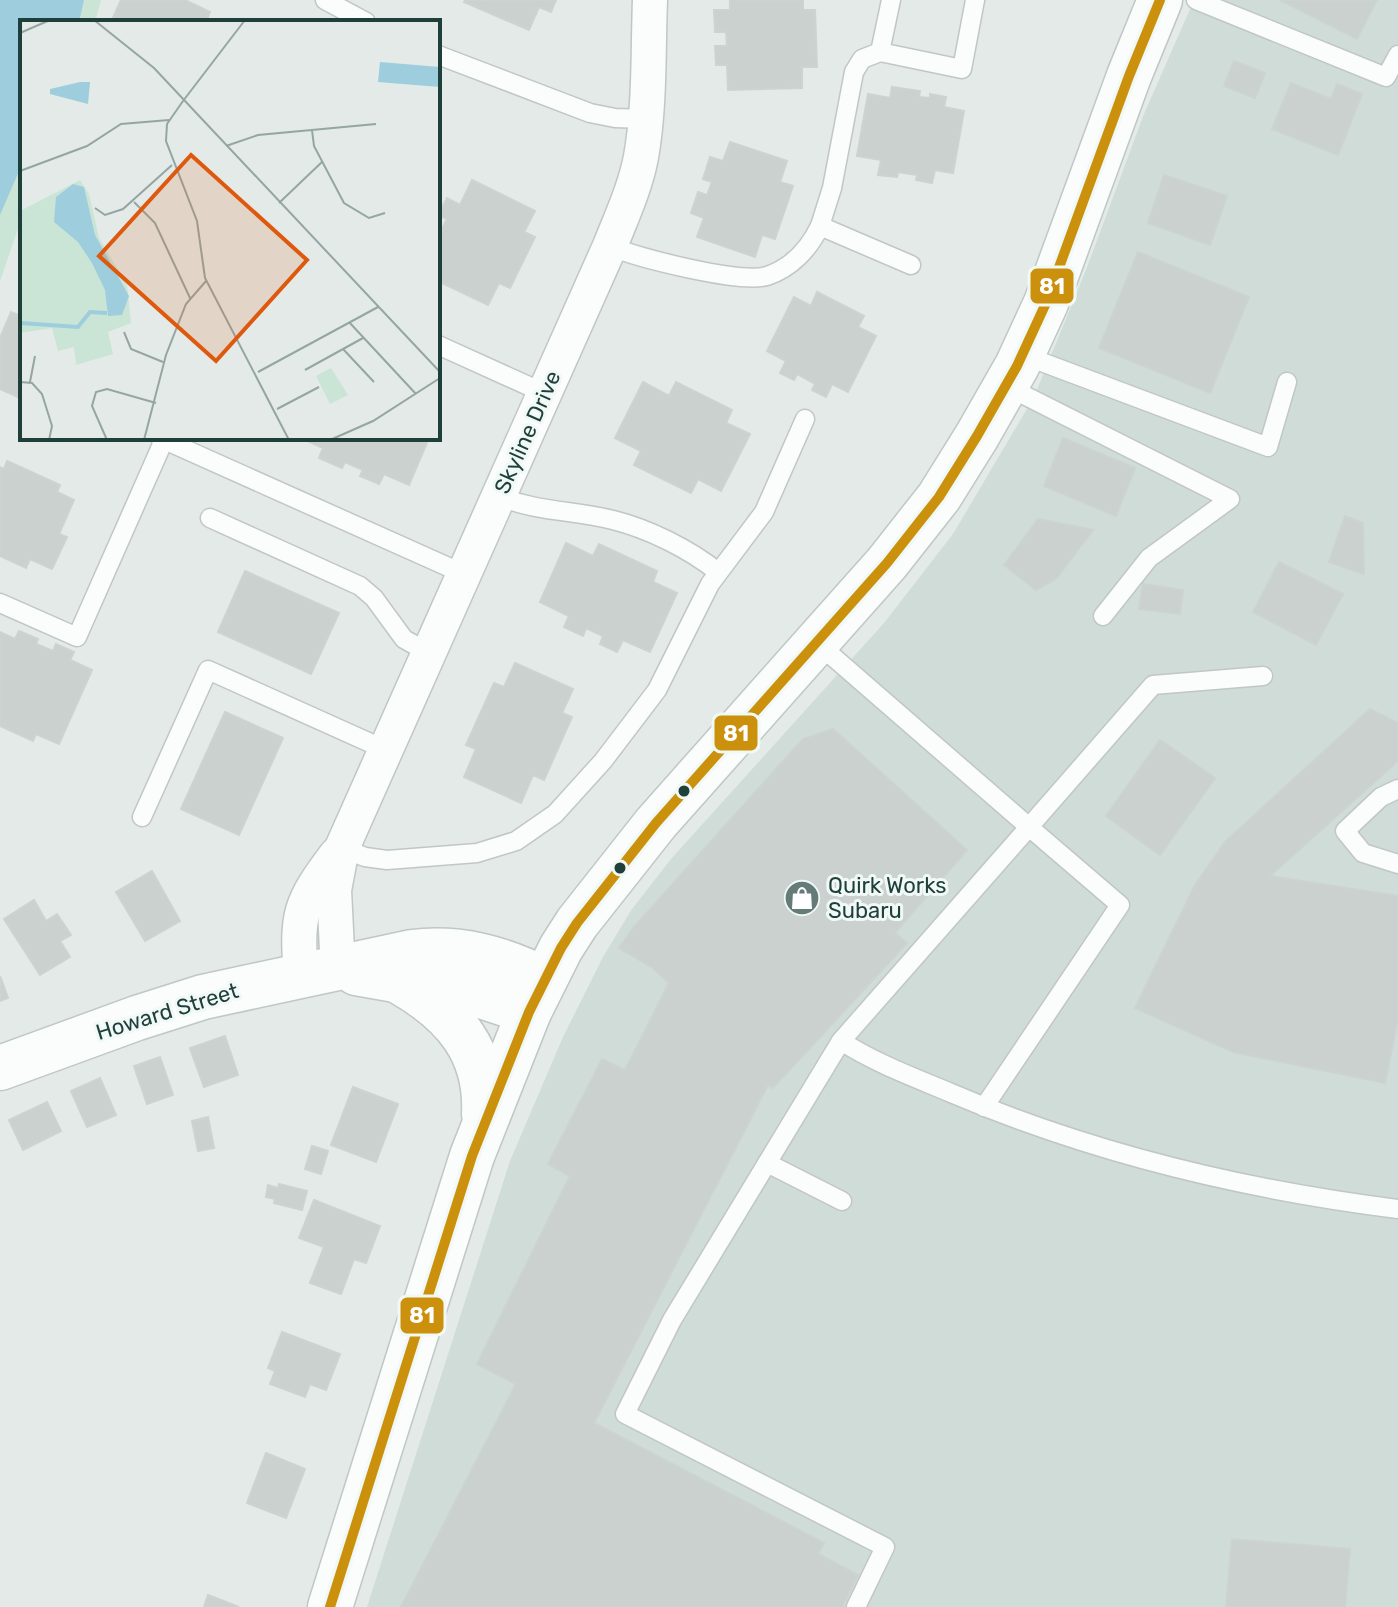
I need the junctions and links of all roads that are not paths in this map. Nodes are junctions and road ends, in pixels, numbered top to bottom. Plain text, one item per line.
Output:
1 (325, 0) edge
2 (650, 0) edge
3 (891, 0) edge
4 (975, 0) edge
5 (1160, 0) edge
6 (1196, 0) edge
7 (362, 20) edge
8 (880, 52) junction
9 (1398, 55) edge
10 (440, 56) edge
11 (646, 119) junction
12 (820, 226) junction
13 (610, 246) junction
14 (911, 265) dead end
15 (440, 346) edge
16 (1014, 370) junction
17 (1287, 382) dead end
18 (544, 393) junction
19 (805, 419) dead end
20 (162, 440) edge
21 (164, 440) edge
22 (498, 496) junction
23 (210, 518) dead end
24 (718, 572) junction
25 (464, 574) junction
26 (0, 603) edge
27 (1103, 616) dead end
28 (816, 642) junction
29 (429, 653) junction
30 (1263, 676) dead end
31 (386, 750) junction
32 (1398, 789) edge
33 (142, 817) dead end
34 (1029, 827) junction
35 (342, 848) junction
36 (1398, 864) edge
37 (319, 972) junction
38 (394, 979) junction
39 (536, 996) junction
40 (841, 1041) junction
41 (0, 1068) edge
42 (984, 1107) junction
43 (483, 1123) junction
44 (767, 1163) junction
45 (842, 1201) dead end
46 (1398, 1209) edge
47 (330, 1607) edge
48 (856, 1607) edge

1 - 7 lane
2 - 11 street, Skyline Drive
3 - 8 lane
4 - 8 lane
5 - 16 street
6 - 9 lane
8 - 12 lane
10 - 11 lane
11 - 13 street, Skyline Drive
12 - 13 lane
12 - 14 lane
13 - 18 street, Skyline Drive
15 - 18 lane
16 - 17 lane
16 - 27 lane
16 - 28 street
18 - 22 street, Skyline Drive
19 - 24 lane
20 - 26 lane
21 - 25 lane
22 - 24 lane
22 - 25 street, Skyline Drive
23 - 29 lane
24 - 35 lane
25 - 29 street, Skyline Drive
28 - 34 lane
28 - 39 street
29 - 31 street, Skyline Drive
30 - 34 lane
31 - 33 lane
31 - 35 street, Skyline Drive
32 - 36 lane
34 - 40 lane
34 - 42 lane
35 - 37 street, Skyline Drive
37 - 38 street, Howard Street
37 - 39 street, Howard Street
37 - 41 street, Howard Street
38 - 39 street, Howard Street
38 - 43 street
39 - 43 street
40 - 42 lane
40 - 44 lane
42 - 46 lane
43 - 47 street
44 - 45 lane
44 - 48 lane

